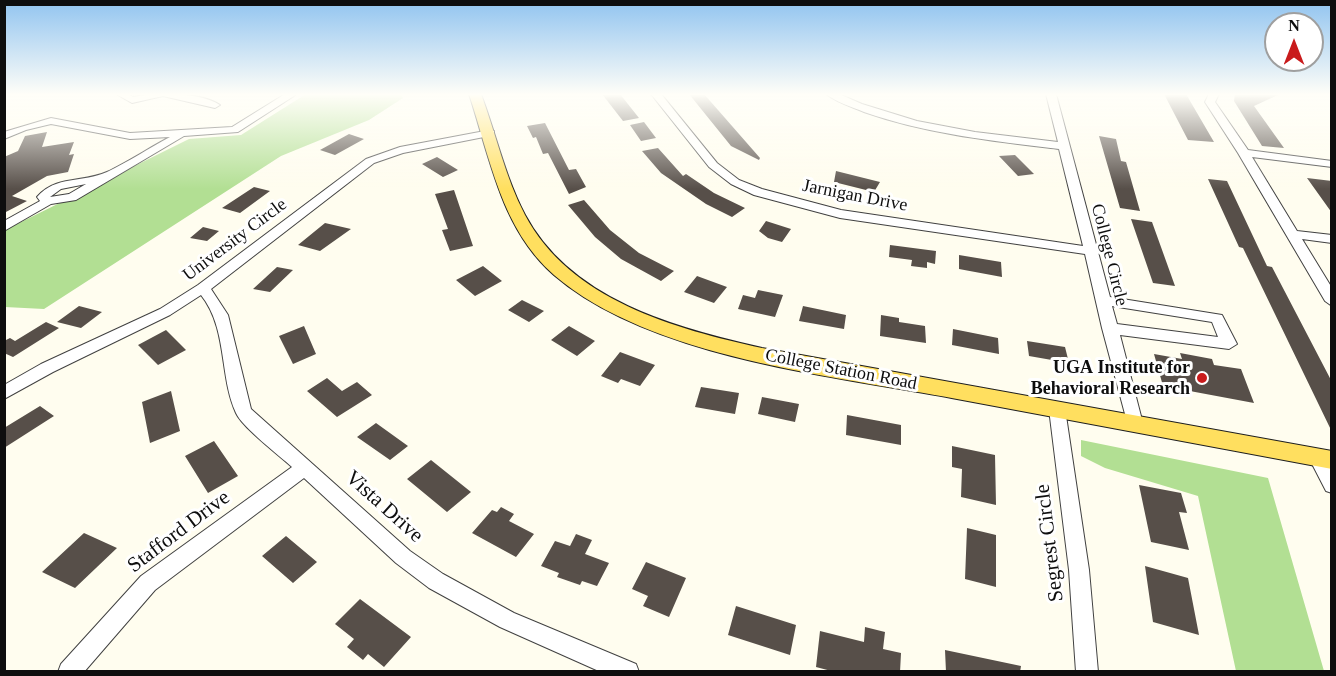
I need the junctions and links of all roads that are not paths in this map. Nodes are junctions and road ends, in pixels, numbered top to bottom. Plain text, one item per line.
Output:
1 (11, 126) edge
2 (36, 126) edge
3 (83, 126) edge
4 (241, 126) edge
5 (487, 126) edge
6 (681, 126) edge
7 (917, 126) edge
8 (1060, 126) edge
9 (1225, 126) edge
10 (22, 128) junction
11 (490, 133) junction
12 (182, 134) junction
13 (4, 136) edge
14 (1065, 146) junction
15 (1246, 157) junction
16 (1332, 164) edge
17 (1332, 171) edge
18 (4, 226) edge
19 (1293, 234) junction
20 (1332, 239) edge
21 (1089, 251) junction
22 (203, 288) junction
23 (1102, 300) junction
24 (1332, 301) edge
25 (1109, 328) junction
26 (4, 393) edge
27 (1057, 410) junction
28 (1135, 424) junction
29 (1325, 459) edge
30 (305, 468) junction
31 (1332, 486) edge
32 (617, 670) edge
33 (69, 672) edge
34 (1088, 672) edge

1 - 10 street
2 - 10 street
3 - 12 street
4 - 12 street
5 - 11 main road, College Station Road
6 - 21 street, Jarnigan Drive
7 - 14 street
8 - 14 street, College Circle
9 - 15 street
10 - 13 street
11 - 22 street, University Circle
11 - 27 main road, College Station Road
12 - 18 street
14 - 21 street, College Circle
15 - 16 street
15 - 17 street
15 - 19 street
19 - 20 street
19 - 24 street
21 - 23 street, College Circle
22 - 26 street, University Circle
22 - 30 street, Vista Drive
23 - 25 street, College Circle
23 - 25 street
25 - 28 street, College Circle
27 - 28 main road, College Station Road
27 - 34 street, Segrest Circle
28 - 29 main road, College Station Road
29 - 31 street
30 - 32 street, Vista Drive
30 - 33 street, Stafford Drive

